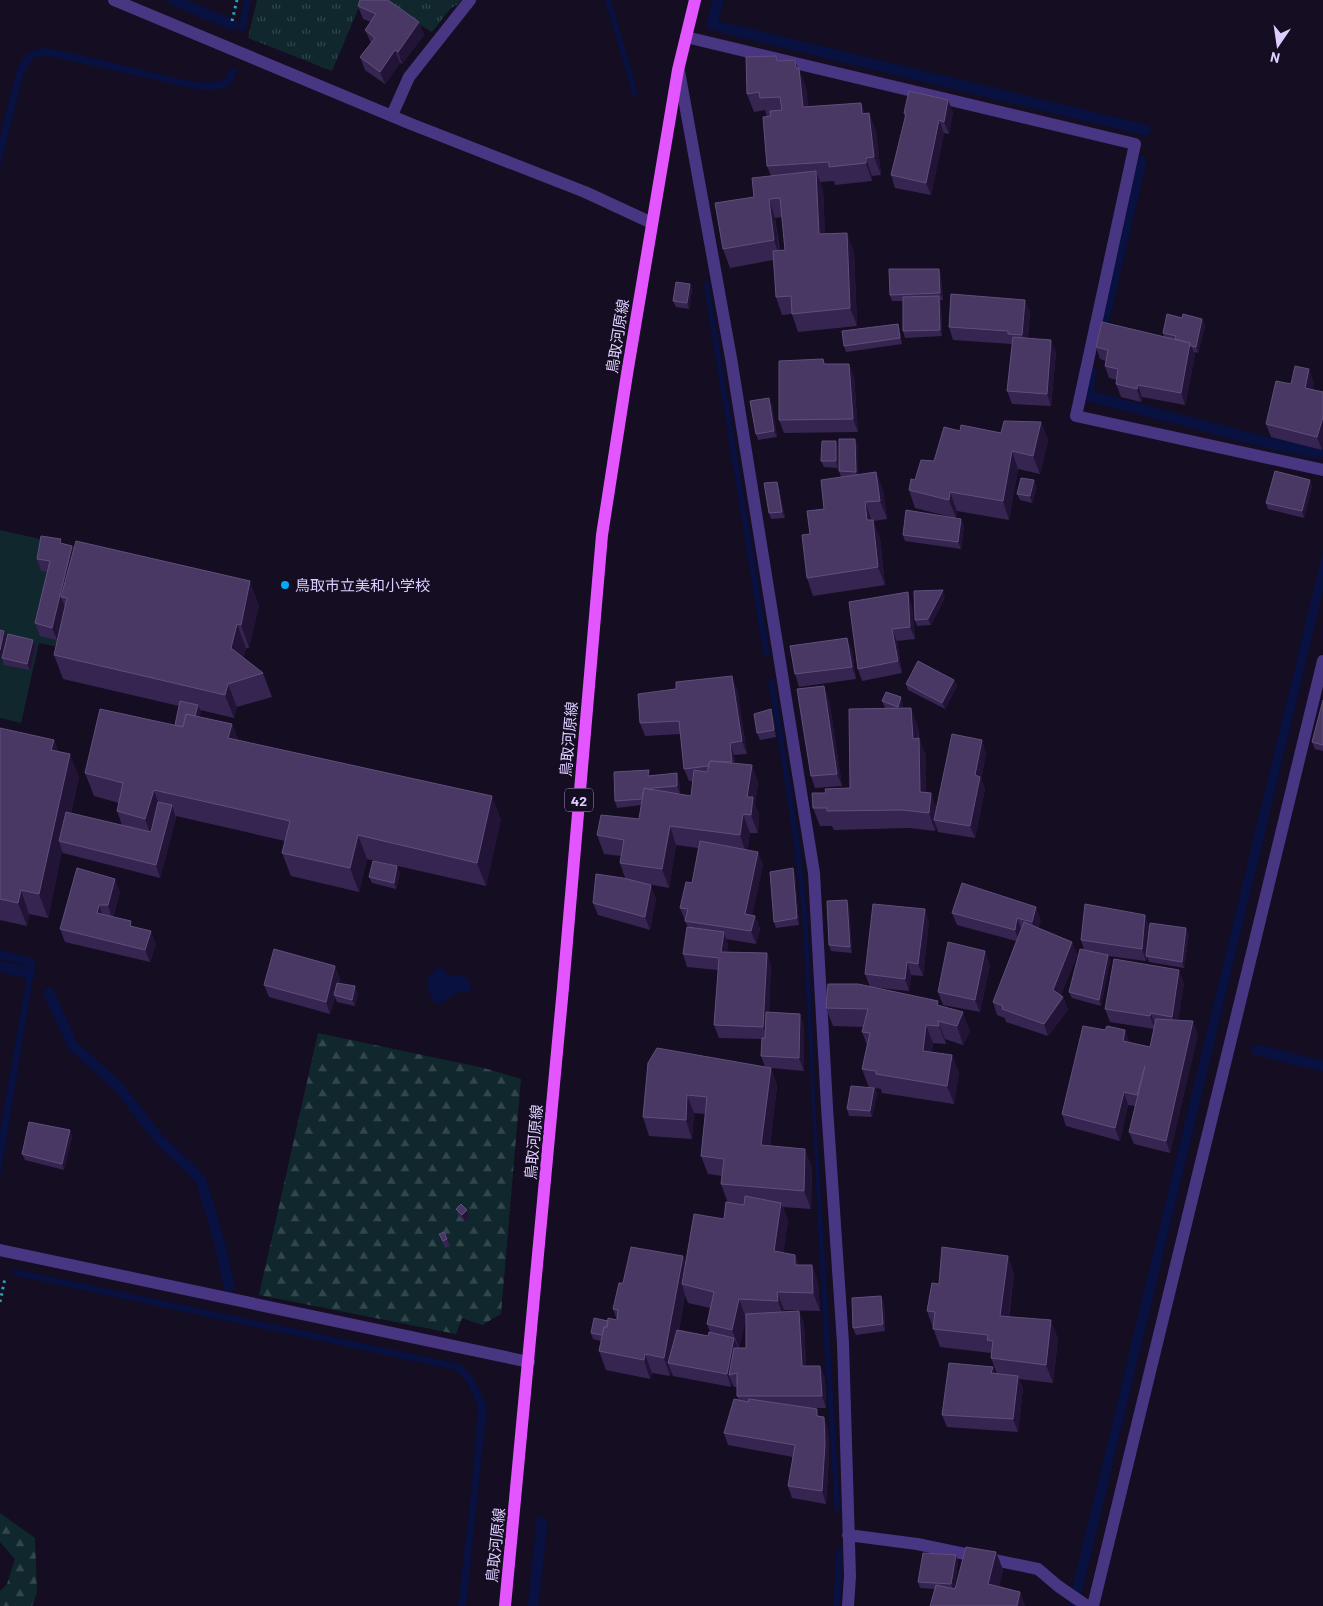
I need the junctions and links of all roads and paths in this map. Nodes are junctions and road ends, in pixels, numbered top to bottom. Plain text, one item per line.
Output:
1 (114, 0) edge
2 (470, 0) edge
3 (695, 0) edge
4 (686, 37) junction
5 (678, 70) junction
6 (392, 115) junction
7 (652, 223) junction
8 (1323, 470) edge
9 (1323, 660) edge
10 (0, 1250) edge
11 (529, 1362) junction
12 (848, 1535) junction
13 (505, 1606) edge
14 (848, 1606) edge
15 (1087, 1606) edge
16 (1093, 1606) edge

1 - 6 street
2 - 6 street
3 - 4 main road, 鳥取河原線 / 42
4 - 5 main road, 鳥取河原線 / 42
4 - 8 street
5 - 7 main road, 鳥取河原線 / 42
5 - 12 street
6 - 7 street
7 - 11 main road, 鳥取河原線 / 42
9 - 16 street
10 - 11 street
11 - 13 main road, 鳥取河原線 / 42
12 - 14 street
12 - 15 street

